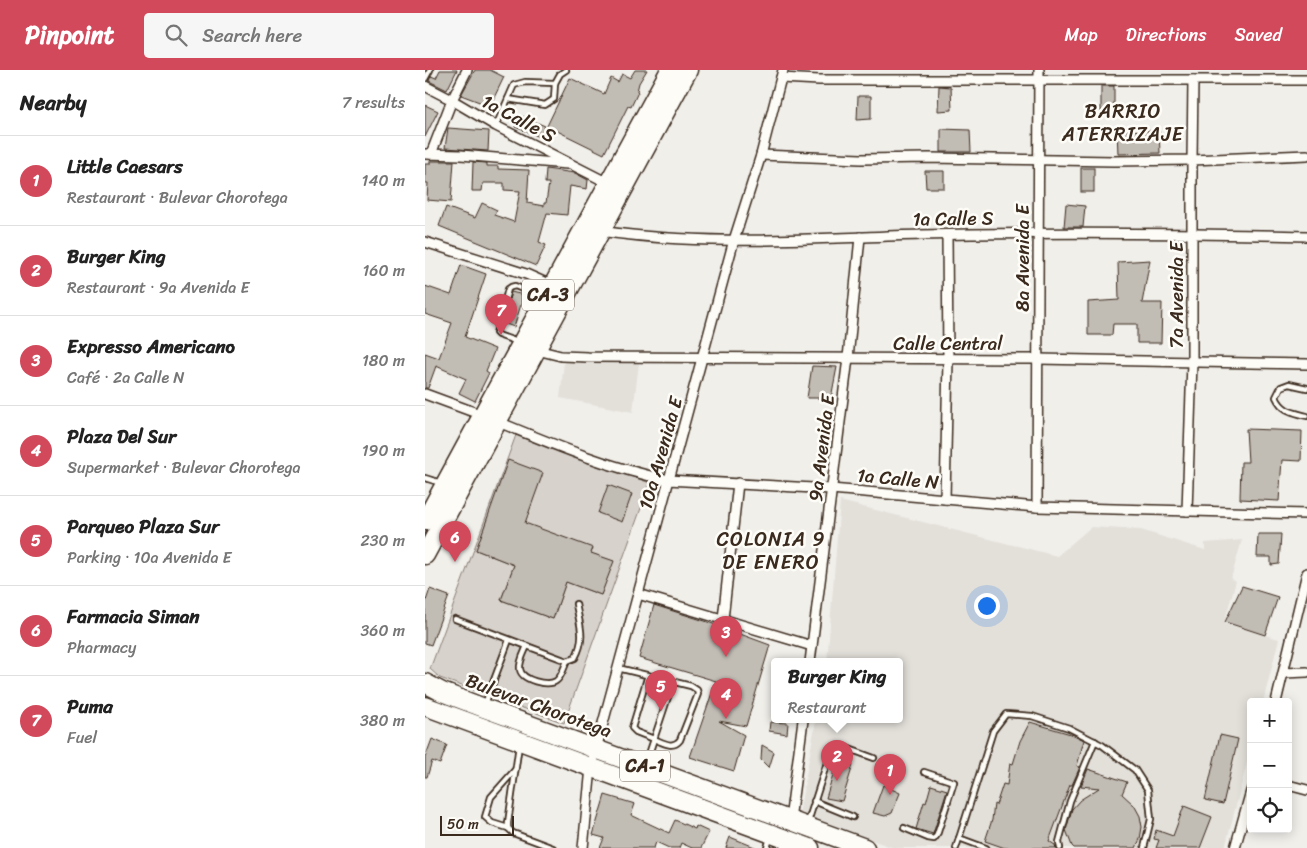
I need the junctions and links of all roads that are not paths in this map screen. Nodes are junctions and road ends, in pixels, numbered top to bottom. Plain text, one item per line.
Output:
1 (430, 70) edge
2 (467, 70) edge
3 (567, 70) edge
4 (671, 70) edge
5 (688, 70) edge
6 (1039, 70) edge
7 (782, 74) edge
8 (425, 79) edge
9 (1039, 80) junction
10 (1193, 80) junction
11 (1307, 80) edge
12 (555, 83) junction
13 (425, 86) edge
14 (508, 99) junction
15 (452, 100) junction
16 (496, 126) junction
17 (428, 154) edge
18 (761, 155) junction
19 (1307, 155) edge
20 (1038, 160) junction
21 (1192, 160) junction
22 (572, 165) junction
23 (608, 183) junction
24 (600, 231) junction
25 (1038, 232) junction
26 (1192, 234) junction
27 (947, 235) junction
28 (1307, 236) edge
29 (860, 237) junction
30 (734, 240) junction
31 (425, 242) edge
32 (542, 289) junction
33 (529, 346) junction
34 (703, 357) junction
35 (848, 358) junction
36 (1037, 359) junction
37 (948, 360) junction
38 (1192, 362) junction
39 (1307, 364) edge
40 (1307, 388) edge
41 (425, 394) edge
42 (1307, 416) edge
43 (489, 418) junction
44 (425, 478) edge
45 (669, 480) junction
46 (738, 483) junction
47 (445, 485) junction
48 (831, 489) junction
49 (945, 499) junction
50 (1037, 507) junction
51 (1187, 511) junction
52 (1307, 514) edge
53 (425, 521) edge
54 (425, 555) edge
55 (1307, 573) edge
56 (638, 594) junction
57 (576, 604) dead end
58 (455, 619) dead end
59 (723, 619) junction
60 (509, 640) junction
61 (527, 646) junction
62 (812, 646) junction
63 (810, 658) edge
64 (567, 661) junction
65 (618, 668) junction
66 (1307, 672) edge
67 (1284, 673) junction
68 (648, 675) junction
69 (673, 682) junction
70 (425, 683) edge
71 (1276, 698) edge
72 (425, 706) edge
73 (484, 708) junction
74 (803, 723) edge
75 (654, 740) junction
76 (519, 741) junction
77 (1095, 741) junction
78 (596, 749) junction
79 (874, 758) dead end
80 (645, 766) junction
81 (591, 768) junction
82 (515, 770) junction
83 (923, 772) dead end
84 (1292, 786) edge
85 (1307, 790) edge
86 (814, 801) junction
87 (1247, 805) edge
88 (853, 817) dead end
89 (798, 823) junction
90 (508, 828) junction
91 (904, 828) dead end
92 (959, 838) junction
93 (778, 842) edge
94 (553, 848) edge
95 (583, 848) edge
96 (810, 848) edge
97 (865, 848) edge
98 (956, 848) edge
99 (986, 848) edge
100 (1060, 848) edge
101 (1144, 848) edge
102 (1235, 848) edge

1 - 8 lane
2 - 15 street
3 - 12 lane
4 - 23 highway, CA-3
5 - 24 highway, CA-3
6 - 9 street, 8a Avenida E
7 - 9 street
7 - 18 street, 10a Avenida E
9 - 10 street
9 - 20 street, 8a Avenida E
10 - 11 street
10 - 21 street, 7a Avenida E
12 - 14 lane
12 - 14 lane
13 - 15 street, 1a Calle S
14 - 16 lane
15 - 16 street, 1a Calle S
15 - 17 street
16 - 22 street, 1a Calle S
17 - 22 street
18 - 20 street
18 - 30 street, 10a Avenida E
19 - 21 street
20 - 21 street
20 - 25 street, 8a Avenida E
21 - 26 street, 7a Avenida E
22 - 23 street, 1a Calle S
23 - 32 highway, CA-3
24 - 30 street, 1a Calle S
24 - 33 highway, CA-3
25 - 26 street, 1a Calle S
25 - 27 street, 1a Calle S
25 - 36 street, 8a Avenida E
26 - 28 street, 1a Calle S
26 - 38 street, 7a Avenida E
27 - 29 street, 1a Calle S
27 - 37 street
29 - 30 street, 1a Calle S
29 - 35 street, 9a Avenida E
30 - 34 street, 10a Avenida E
31 - 32 street
32 - 33 highway, CA-3
32 - 33 lane
33 - 34 street, Calle Central
33 - 43 highway, CA-3
34 - 35 street, Calle Central
34 - 45 street, 10a Avenida E
35 - 37 street, Calle Central
35 - 48 street, 9a Avenida E
36 - 37 street, Calle Central
36 - 38 street, Calle Central
36 - 50 street, 8a Avenida E
37 - 49 street
38 - 39 street, Calle Central
38 - 51 street, 7a Avenida E
40 - 42 lane
41 - 43 street, 1a Calle N
43 - 45 street, 1a Calle N
43 - 47 highway, CA-3
43 - 54 highway, CA-3
44 - 47 lane
45 - 46 street, 1a Calle N
45 - 56 street, 10a Avenida E
46 - 48 street, 1a Calle N
46 - 59 street
47 - 53 highway, CA-3
48 - 49 street, 1a Calle N
48 - 62 street, 9a Avenida E
49 - 50 street, 1a Calle N
50 - 51 street, 1a Calle N
51 - 52 street, 1a Calle N
55 - 67 street
56 - 59 street
56 - 65 street, 10a Avenida E
57 - 64 lane
58 - 60 lane
59 - 62 street
60 - 61 lane
60 - 73 lane
61 - 64 lane
61 - 64 lane
62 - 63 street, 9a Avenida E
65 - 68 lane
65 - 78 street, 10a Avenida E
66 - 67 street
67 - 71 street
68 - 69 lane
68 - 75 lane
69 - 75 lane
69 - 75 lane
70 - 73 highway, Bulevar Chorotega / CA-1
72 - 76 highway, CA-1
73 - 78 highway, Bulevar Chorotega / CA-1
74 - 89 street
75 - 80 lane
76 - 81 highway, CA-1
76 - 82 lane
77 - 92 lane
77 - 100 lane
77 - 101 lane
78 - 80 highway, Bulevar Chorotega / CA-1
78 - 81 street, 10a Avenida E
79 - 86 lane
80 - 89 highway, Bulevar Chorotega / CA-1
81 - 93 highway, CA-1
81 - 95 street, 10a Avenida E
82 - 90 lane
82 - 90 lane
83 - 91 lane
84 - 85 street
86 - 88 lane
86 - 89 lane
87 - 102 street
89 - 97 highway, Bulevar Chorotega / CA-1
90 - 94 lane
92 - 98 lane
92 - 99 lane
93 - 96 highway, CA-1

